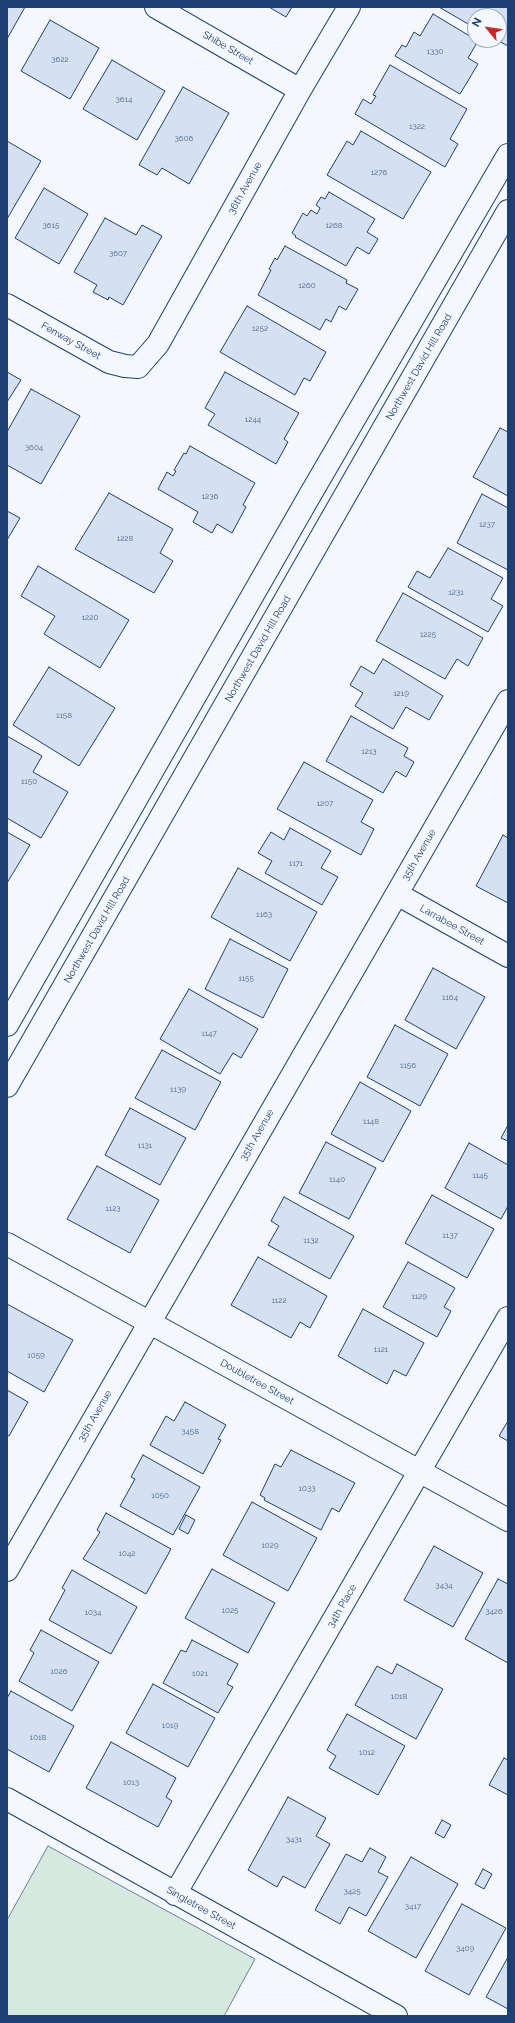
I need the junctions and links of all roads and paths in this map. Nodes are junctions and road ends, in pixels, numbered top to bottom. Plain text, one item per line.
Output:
1 (156, 7) edge
2 (349, 7) edge
3 (300, 90) junction
4 (508, 155) edge
5 (508, 211) edge
6 (7, 305) edge
7 (138, 366) joint
8 (508, 701) edge
9 (397, 894) junction
10 (508, 956) edge
11 (7, 1025) edge
12 (7, 1086) edge
13 (7, 1244) edge
14 (508, 1318) edge
15 (148, 1323) junction
16 (420, 1472) junction
17 (508, 1520) edge
18 (7, 1570) edge
19 (7, 1799) edge
20 (175, 1894) junction
21 (396, 2016) edge

1 - 3 street, Shibe Street
2 - 3 street, 36th Avenue
3 - 7 street, 36th Avenue
4 - 11 street
5 - 12 street, Northwest David Hill Road
6 - 7 street, Fenway Street
8 - 9 street, 35th Avenue
9 - 10 street, Larrabee Street
9 - 15 street, 35th Avenue
13 - 15 street, Doubletree Street
14 - 16 street, 34th Place
15 - 16 street, Doubletree Street
15 - 18 street, 35th Avenue
16 - 17 street, Doubletree Street
16 - 20 street, 34th Place
19 - 20 street, Singletree Street
20 - 21 street, Singletree Street

